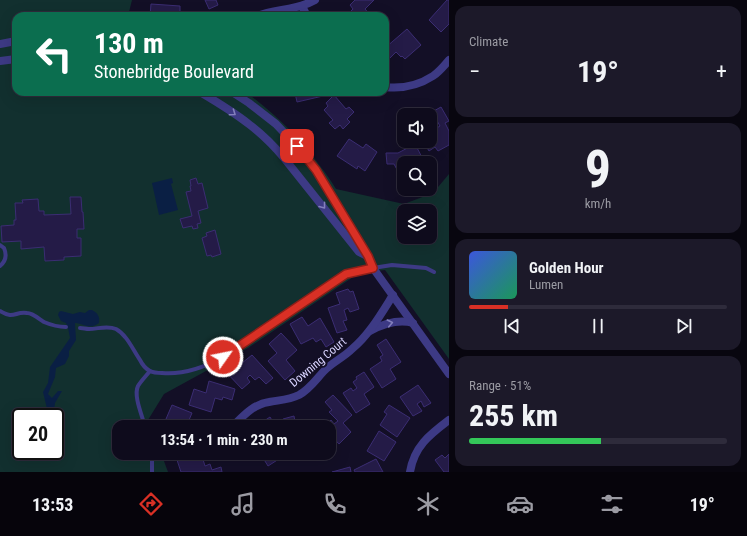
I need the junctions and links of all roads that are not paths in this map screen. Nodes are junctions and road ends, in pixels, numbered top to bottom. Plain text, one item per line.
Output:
1 (315, 0) edge
2 (302, 6) junction
3 (270, 12) edge
4 (305, 12) edge
5 (12, 42) edge
6 (0, 44) edge
7 (12, 60) edge
8 (449, 60) edge
9 (0, 61) edge
10 (389, 87) edge
11 (208, 96) edge
12 (238, 96) edge
13 (0, 245) edge
14 (368, 256) junction
15 (0, 266) edge
16 (373, 268) junction
17 (434, 272) dead end
18 (393, 295) junction
19 (0, 311) edge
20 (413, 323) junction
21 (66, 327) dead end
22 (80, 328) dead end
23 (369, 331) junction
24 (150, 371) junction
25 (449, 374) edge
26 (143, 420) edge
27 (241, 420) edge
28 (449, 420) edge
29 (152, 460) edge
30 (152, 472) edge
31 (410, 472) edge

1 - 2 street
2 - 3 street
2 - 4 street
5 - 6 street
7 - 9 street
8 - 10 street
11 -> 14 street
12 - 14 street
13 - 15 lane
14 - 16 street
16 - 17 lane
16 - 18 street
16 - 24 lane
18 - 20 street
18 - 23 street, Downing Court
19 - 21 lane
23 -> 20 street, Downing Court
20 - 25 street
22 - 24 lane
23 - 27 street, Downing Court
24 - 26 lane
28 - 31 street
29 - 30 lane

